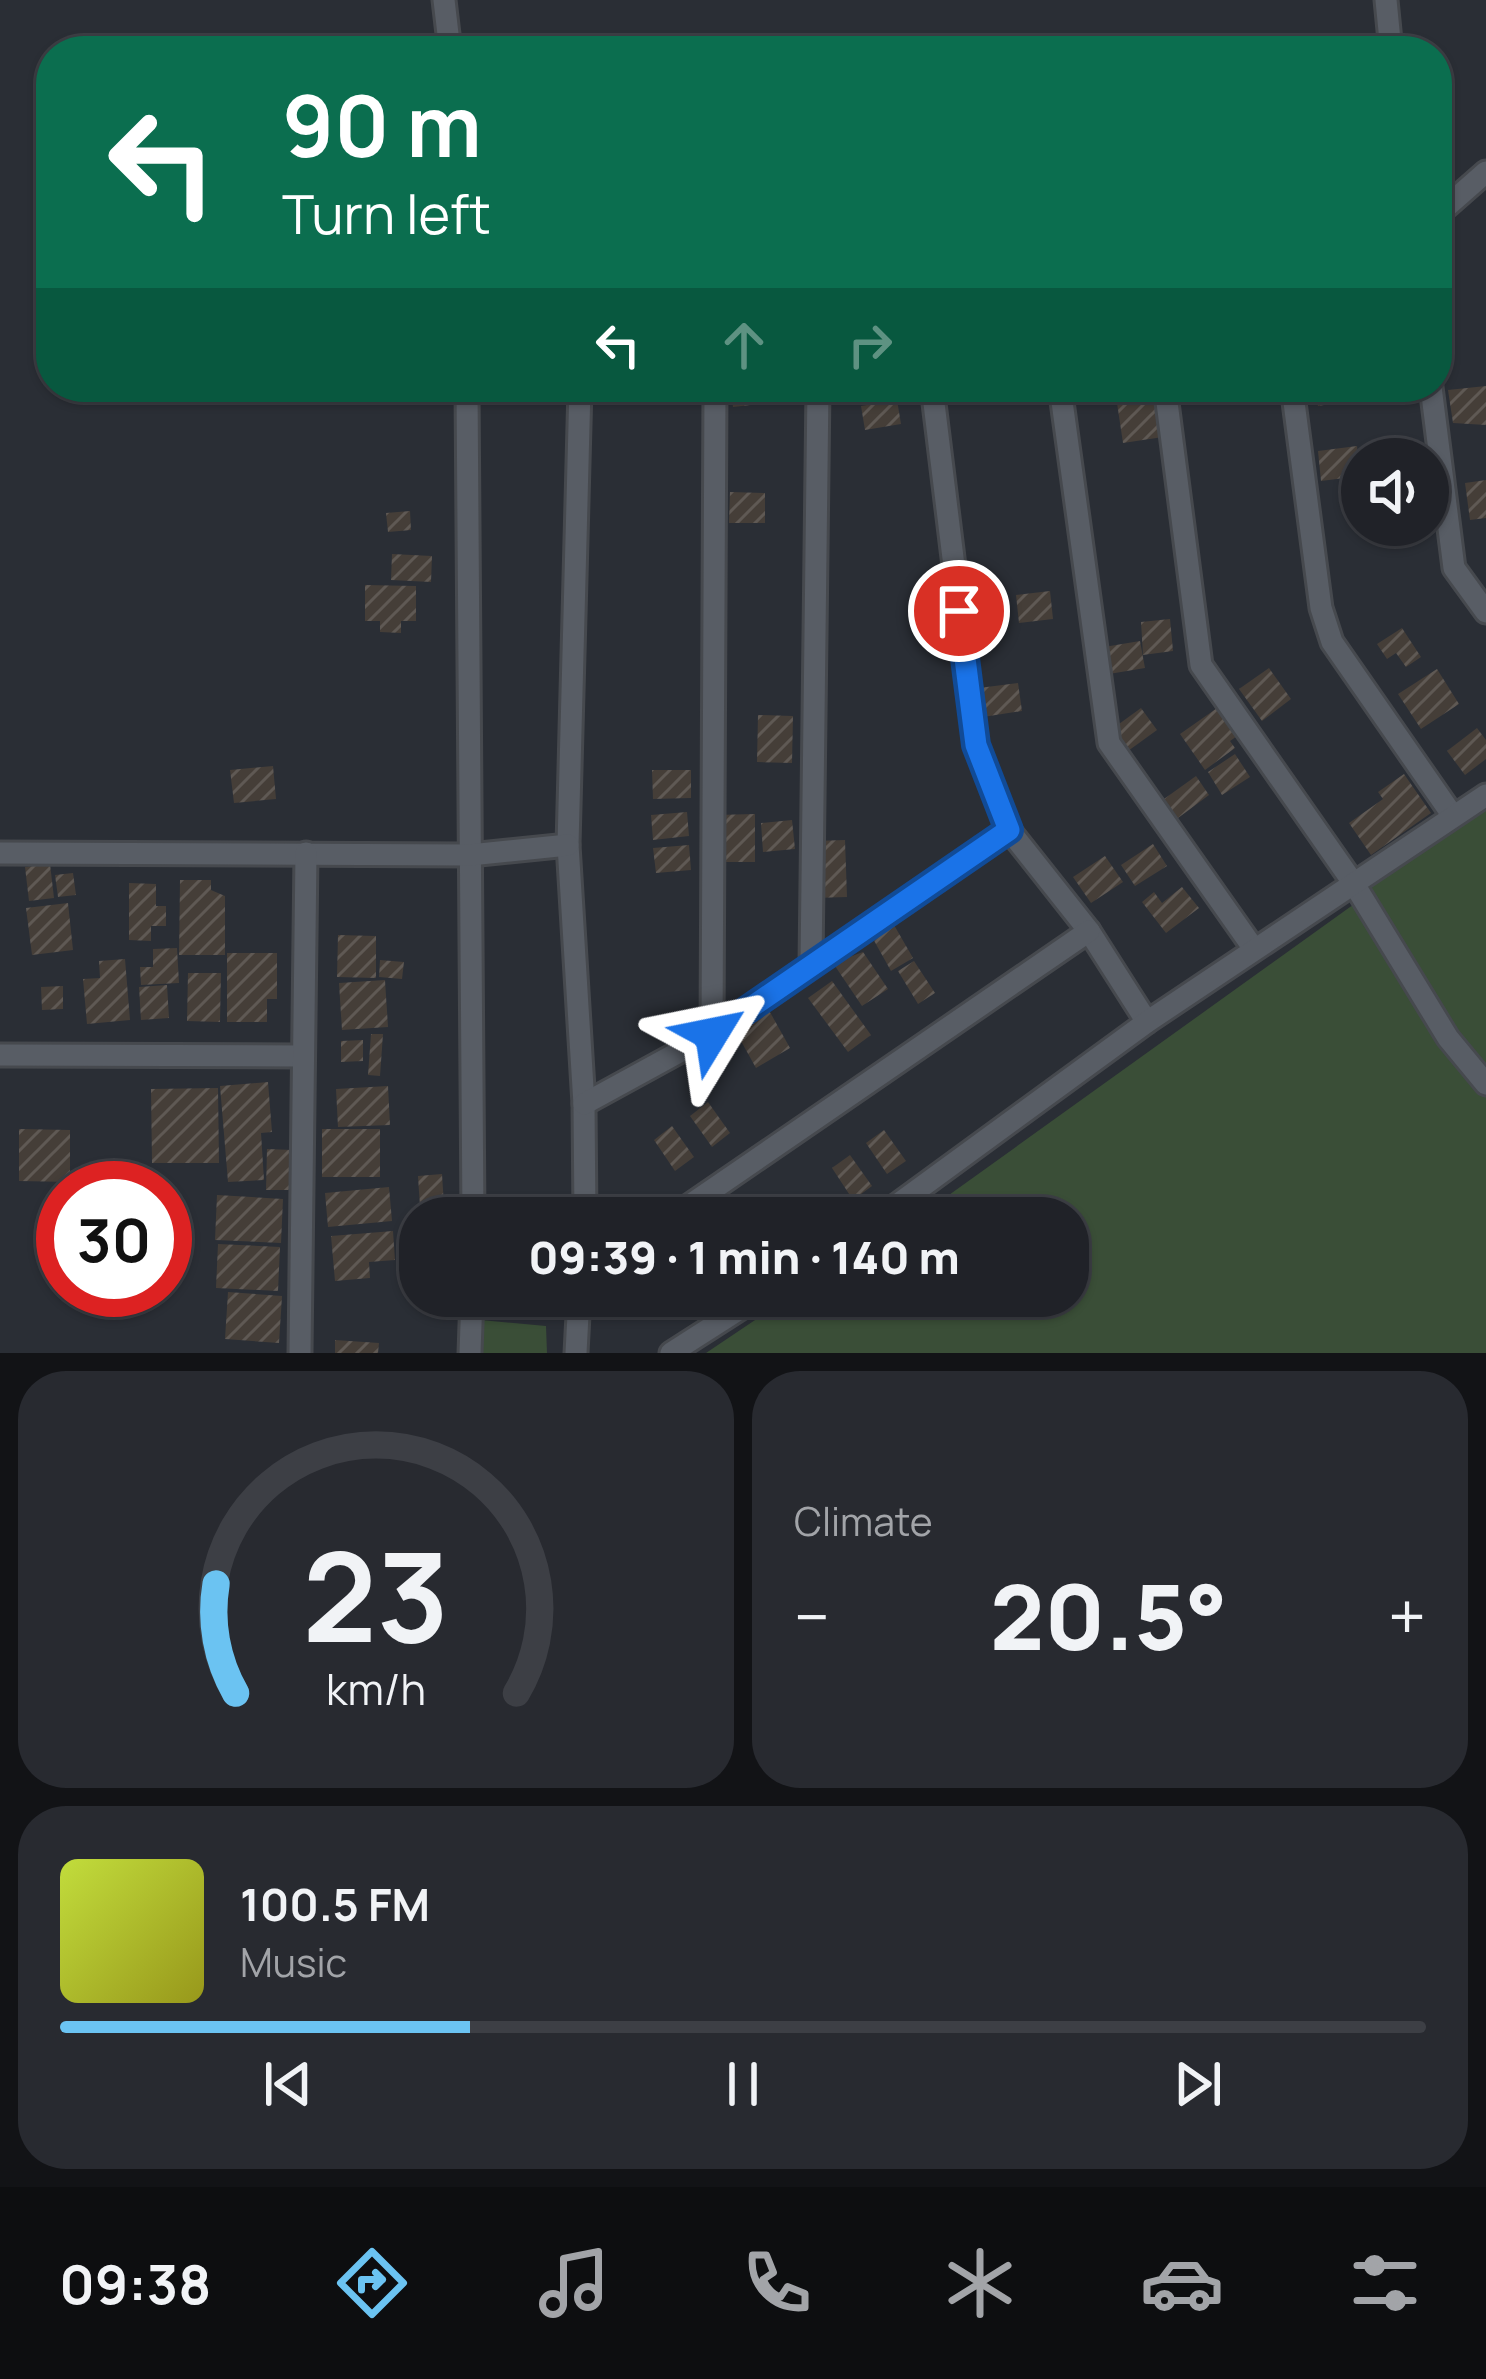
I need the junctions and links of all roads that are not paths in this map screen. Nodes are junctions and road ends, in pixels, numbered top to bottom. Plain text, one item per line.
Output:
1 (444, 0) edge
2 (1386, 0) edge
3 (448, 36) edge
4 (1390, 36) edge
5 (1486, 172) edge
6 (1452, 202) edge
7 (467, 402) edge
8 (580, 402) edge
9 (715, 402) edge
10 (818, 402) edge
11 (934, 402) edge
12 (1062, 402) edge
13 (1167, 402) edge
14 (1294, 402) edge
15 (1433, 402) edge
16 (1486, 612) edge
17 (1486, 795) edge
18 (1453, 816) junction
19 (1009, 830) junction
20 (568, 845) junction
21 (0, 853) edge
22 (306, 853) junction
23 (470, 855) junction
24 (1354, 884) junction
25 (1089, 931) junction
26 (1254, 950) junction
27 (811, 965) junction
28 (1147, 1022) junction
29 (712, 1034) junction
30 (0, 1055) edge
31 (300, 1055) junction
32 (1486, 1084) edge
33 (584, 1104) junction
34 (473, 1197) edge
35 (585, 1197) edge
36 (702, 1197) edge
37 (908, 1197) edge
38 (471, 1317) edge
39 (578, 1317) edge
40 (727, 1317) edge
41 (300, 1353) edge
42 (470, 1353) edge
43 (576, 1353) edge
44 (671, 1353) edge

1 - 3 street
2 - 4 street
5 - 6 street
7 - 23 street
8 - 20 street
9 - 29 street
10 - 27 street
11 - 19 street
12 - 26 street
13 - 24 street
14 - 18 street
15 - 16 street
17 - 18 street
18 - 24 street
19 - 25 street
19 - 27 street
20 - 23 street
20 - 33 street
21 - 22 street
22 - 23 street
22 - 31 street
23 - 34 street
24 - 26 street
24 - 32 street
25 - 28 street
25 - 36 street
26 - 28 street
27 - 29 street
28 - 37 street
29 - 33 street
30 - 31 street
31 - 41 street
33 - 35 street
38 - 42 street
39 - 43 street
40 - 44 street

